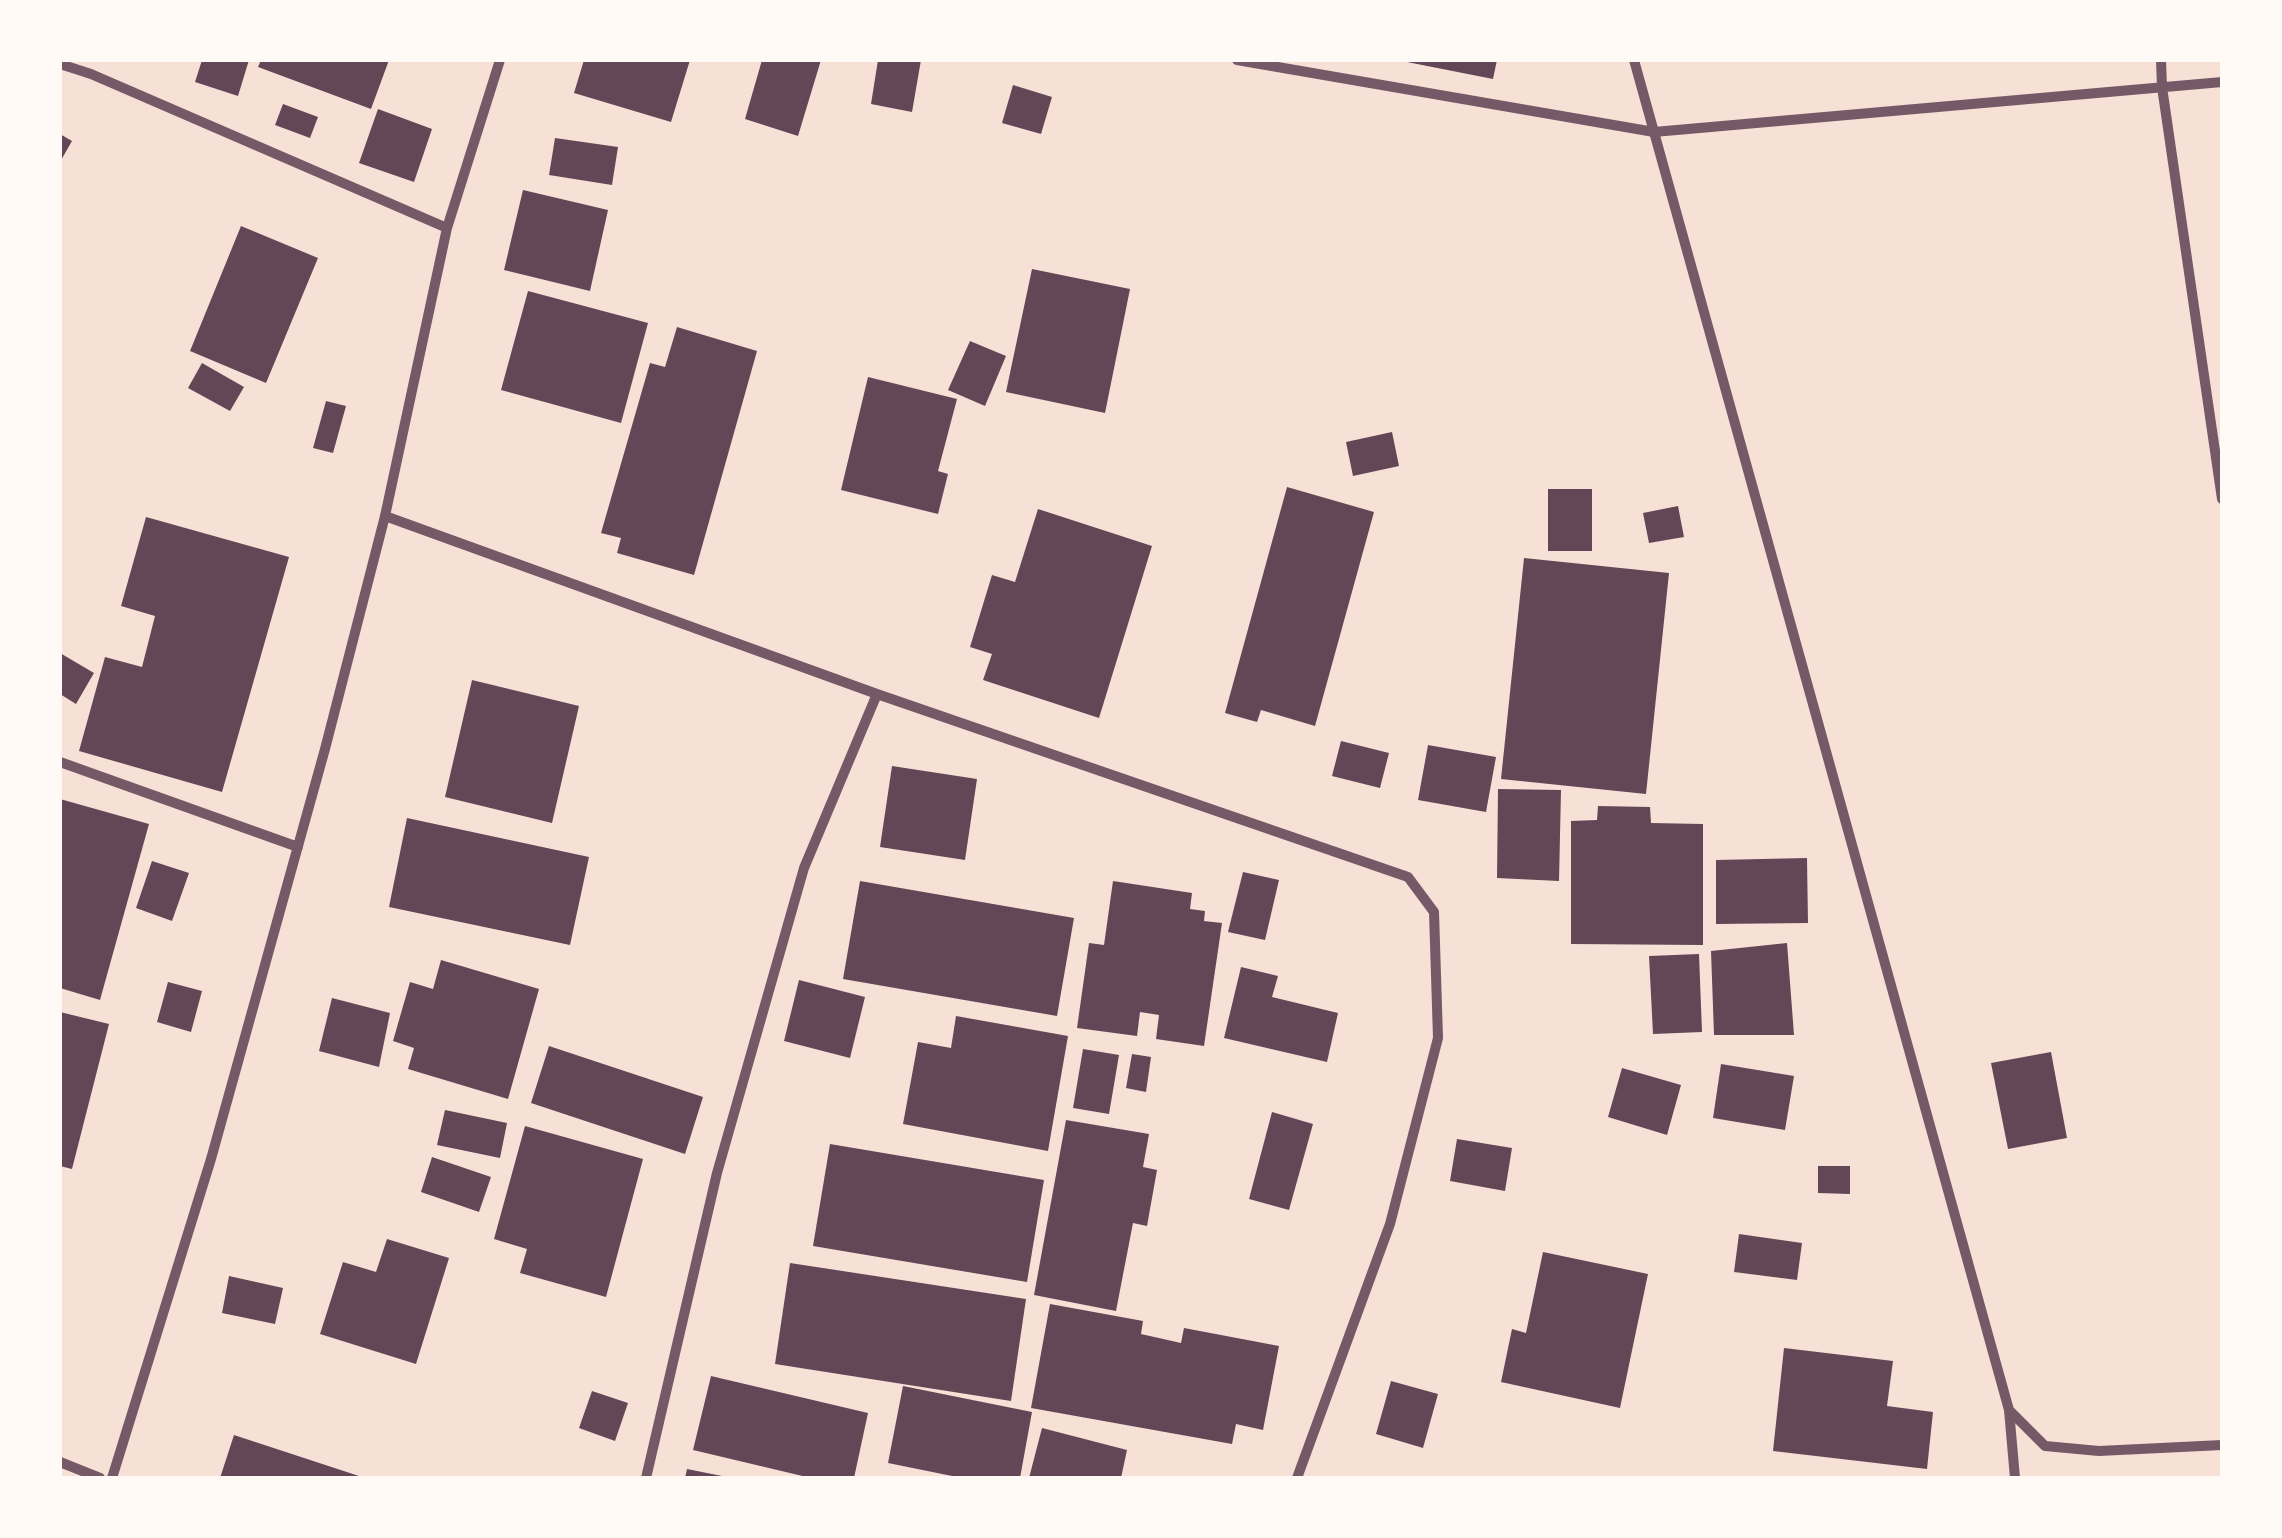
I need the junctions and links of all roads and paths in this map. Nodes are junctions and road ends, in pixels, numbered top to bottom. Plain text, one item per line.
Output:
1 (500, 60) edge
2 (1237, 60) edge
3 (1634, 60) edge
4 (2160, 60) edge
5 (60, 64) edge
6 (2222, 82) edge
7 (2162, 86) junction
8 (1654, 132) junction
9 (447, 228) junction
10 (2222, 500) edge
11 (385, 516) junction
12 (877, 694) junction
13 (60, 762) edge
14 (298, 847) junction
15 (2009, 1410) junction
16 (2222, 1445) edge
17 (60, 1462) edge
18 (100, 1478) edge
19 (112, 1478) edge
20 (646, 1478) edge
21 (1296, 1478) edge
22 (2016, 1478) edge

1 - 9 street
2 - 8 street
3 - 8 street
4 - 7 street
5 - 9 street
6 - 7 street
7 - 8 street
7 - 10 street
8 - 15 street
9 - 11 street
11 - 12 street
11 - 14 street
12 - 20 street
12 - 21 street
13 - 14 street
14 - 19 street
15 - 16 street
15 - 22 street
17 - 18 street

